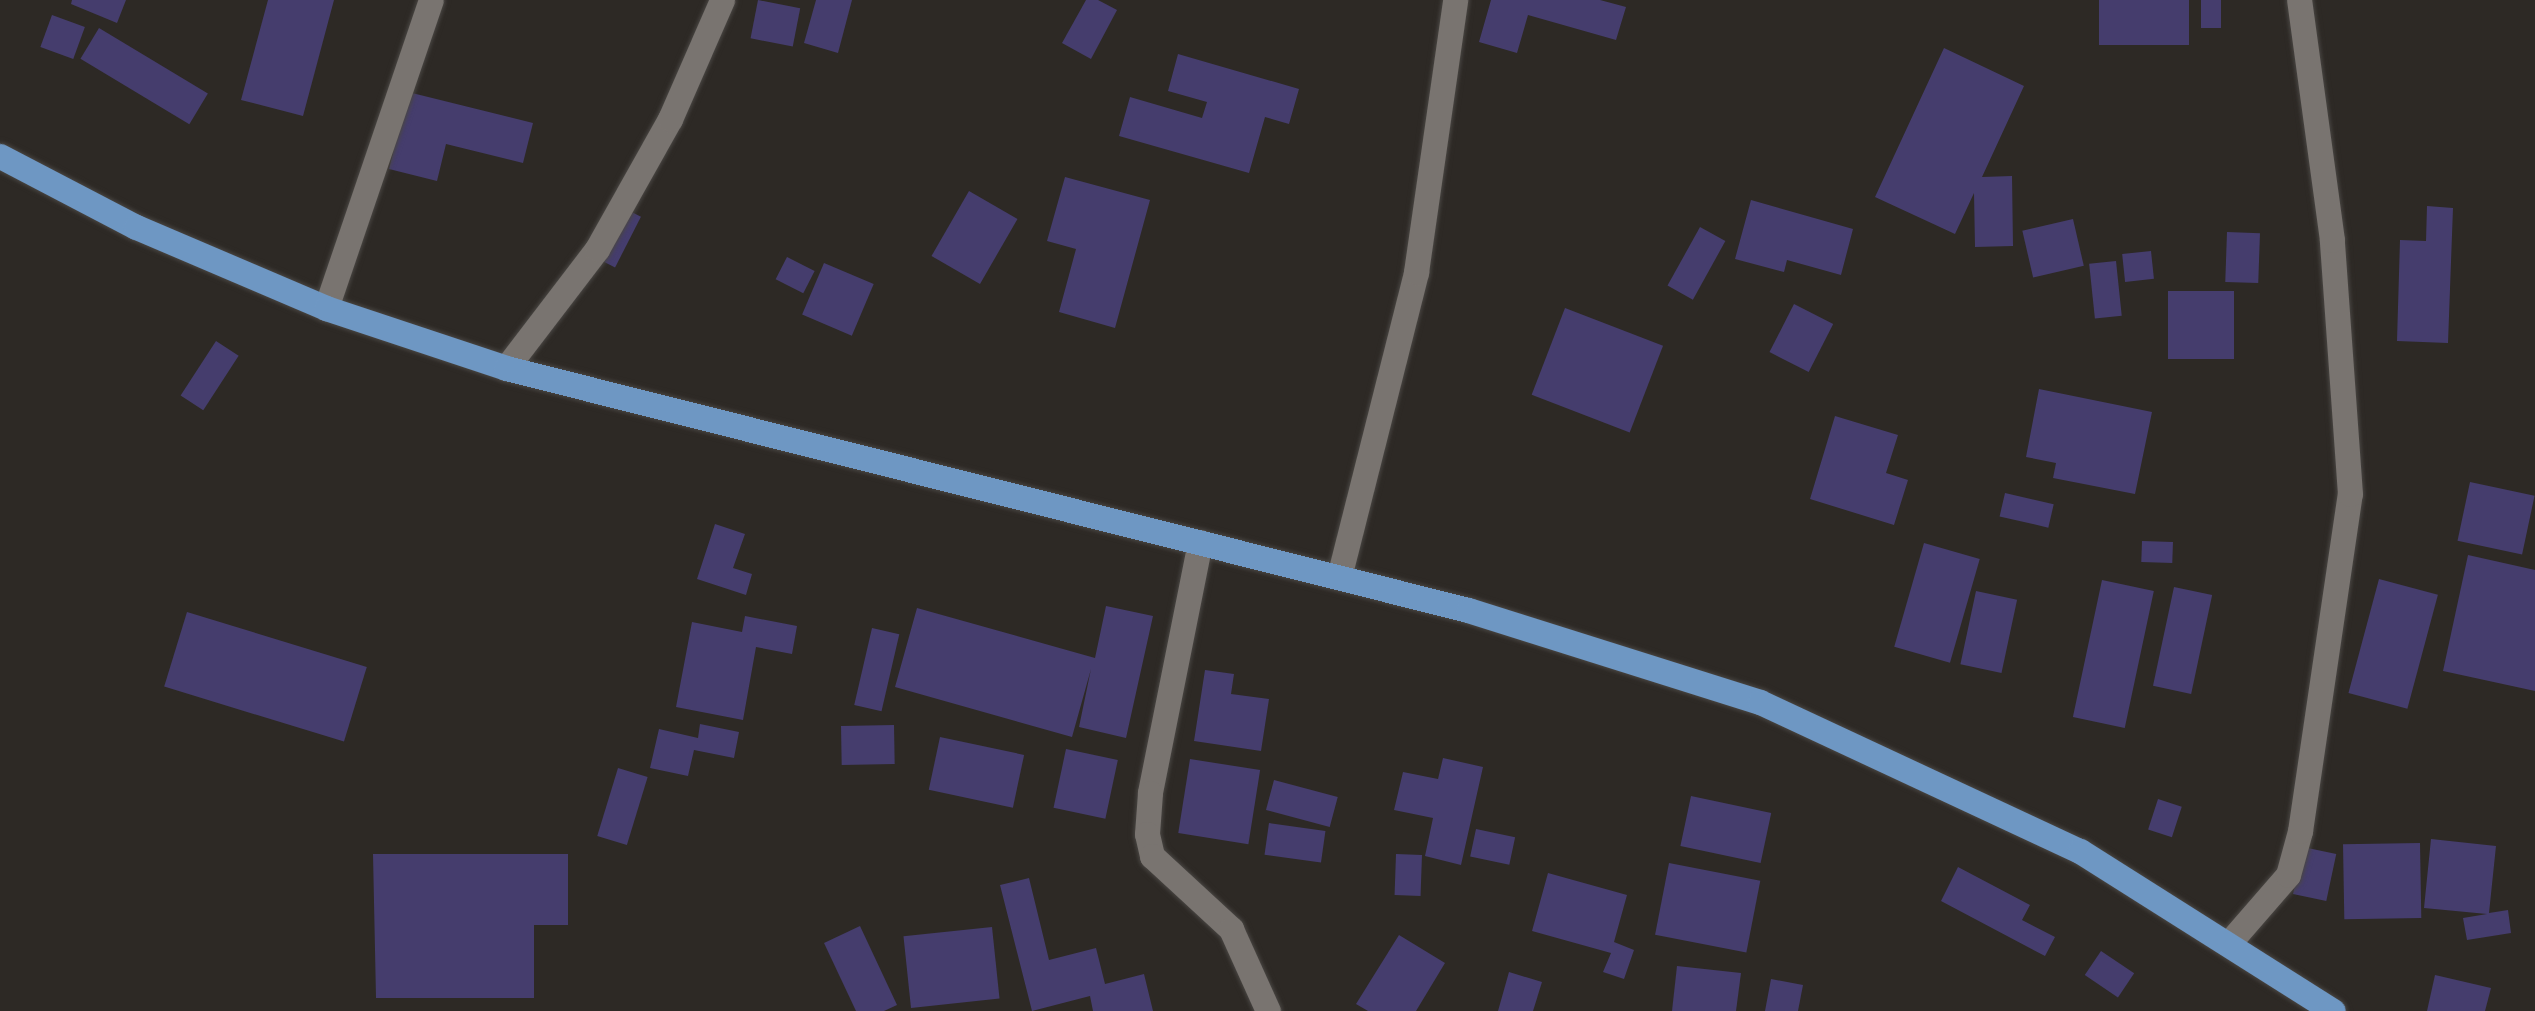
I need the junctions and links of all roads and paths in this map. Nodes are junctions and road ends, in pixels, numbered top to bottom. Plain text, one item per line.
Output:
1 (431, 0) edge
2 (722, 0) edge
3 (1455, 0) edge
4 (2299, 0) edge
5 (0, 156) edge
6 (326, 308) junction
7 (506, 368) junction
8 (1200, 542) junction
9 (1340, 577) junction
10 (2228, 944) junction
11 (1268, 1011) edge
12 (2332, 1011) edge

1 - 6 street
2 - 7 street
3 - 9 street
4 - 10 street
5 - 6 main road
6 - 7 main road
7 - 8 main road
8 - 9 main road
8 - 11 street
9 - 10 main road
10 - 12 main road

